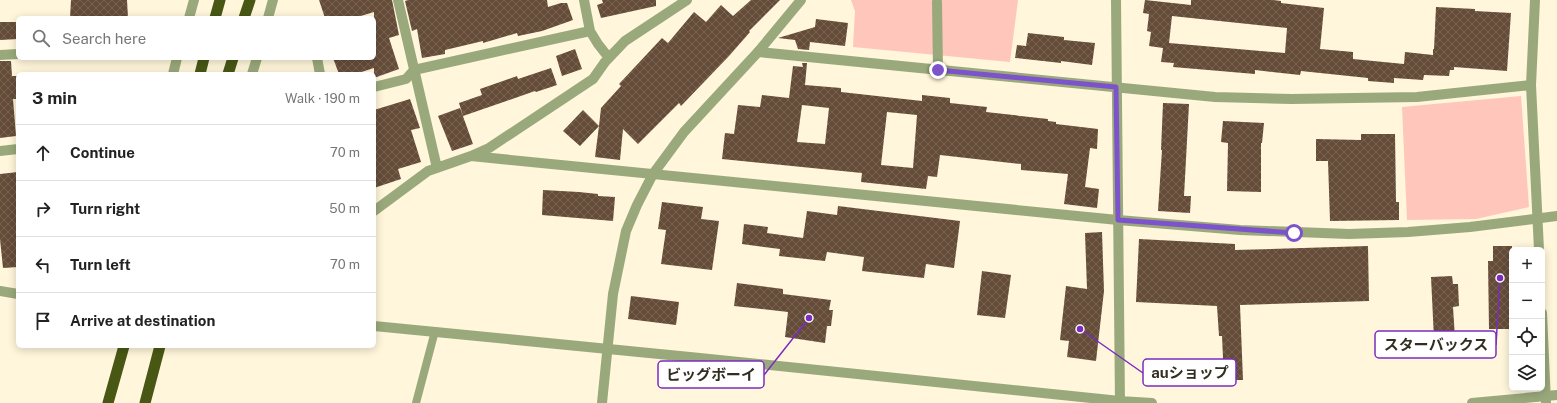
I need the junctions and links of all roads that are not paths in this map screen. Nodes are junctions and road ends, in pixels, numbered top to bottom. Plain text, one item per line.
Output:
1 (194, 0) edge
2 (220, 0) edge
3 (250, 0) edge
4 (273, 0) edge
5 (398, 0) edge
6 (584, 0) edge
7 (687, 0) edge
8 (801, 0) edge
9 (1116, 0) edge
10 (1535, 0) edge
11 (937, 2) dead end
12 (190, 16) edge
13 (216, 16) edge
14 (245, 16) edge
15 (269, 16) edge
16 (590, 31) junction
17 (758, 52) junction
18 (16, 54) edge
19 (0, 55) edge
20 (609, 58) junction
21 (176, 60) edge
22 (204, 60) edge
23 (232, 60) edge
24 (256, 60) edge
25 (317, 60) edge
26 (414, 70) junction
27 (938, 70) junction
28 (174, 72) edge
29 (200, 72) edge
30 (229, 72) edge
31 (253, 72) edge
32 (320, 72) edge
33 (1531, 85) junction
34 (376, 86) edge
35 (1116, 87) junction
36 (16, 149) edge
37 (0, 151) edge
38 (471, 156) junction
39 (437, 168) junction
40 (652, 174) junction
41 (376, 210) edge
42 (1557, 216) edge
43 (1538, 219) junction
44 (1118, 220) junction
45 (1539, 247) edge
46 (0, 291) edge
47 (16, 294) edge
48 (1542, 319) edge
49 (376, 326) edge
50 (435, 331) junction
51 (123, 348) edge
52 (159, 348) edge
53 (608, 348) junction
54 (1557, 395) edge
55 (1546, 400) edge
56 (1120, 402) edge
57 (108, 403) edge
58 (145, 403) edge
59 (416, 403) edge
60 (602, 403) edge
61 (1152, 403) edge
62 (1472, 403) edge

1 - 12 street
2 - 13 highway
3 - 14 highway
4 - 15 street
5 - 26 street
6 - 16 street
7 - 20 street
8 - 17 street
9 - 35 street
10 - 33 street
11 - 27 street
16 - 20 street
16 - 26 street
17 - 27 street
17 - 40 street
18 - 19 street
20 - 38 street
21 - 28 street
22 - 29 highway
23 - 30 highway
24 - 31 street
25 - 32 street
26 - 34 street
26 - 39 street
27 - 35 street
33 - 35 street
33 - 43 street
35 - 44 street
36 - 37 street
38 - 39 street
38 - 40 street
39 - 41 street
40 - 44 street
40 - 53 street
42 - 43 street
43 - 44 street
43 - 45 street
44 - 56 street
46 - 47 street
48 - 55 street
49 - 50 street
50 - 53 street
50 - 59 lane
51 - 57 highway
52 - 58 highway
53 - 56 street
53 - 60 street
54 - 55 street
55 - 62 street
56 - 61 street

